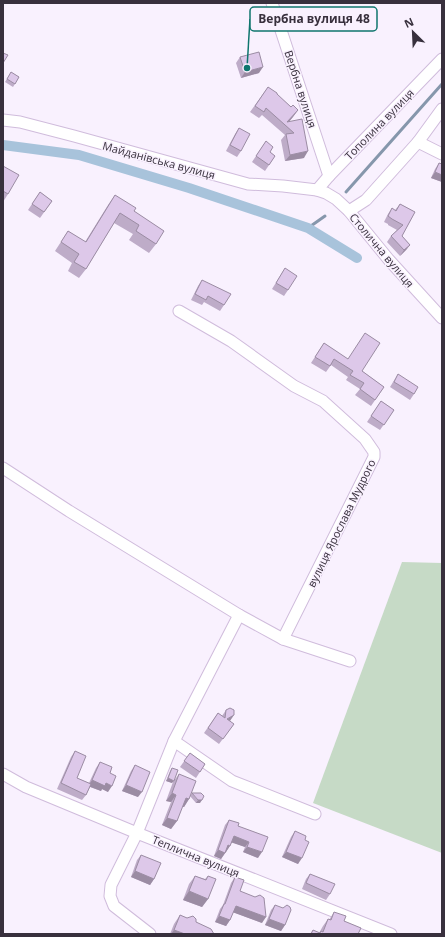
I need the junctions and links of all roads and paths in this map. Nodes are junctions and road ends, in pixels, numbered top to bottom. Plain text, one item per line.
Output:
1 (272, 3) edge
2 (442, 59) edge
3 (442, 109) edge
4 (3, 120) edge
5 (418, 142) junction
6 (442, 154) edge
7 (329, 176) junction
8 (317, 190) junction
9 (349, 211) junction
10 (178, 311) dead end
11 (442, 318) edge
12 (3, 468) edge
13 (239, 615) junction
14 (283, 639) junction
15 (350, 661) dead end
16 (174, 741) junction
17 (3, 774) edge
18 (315, 814) dead end
19 (137, 833) junction
20 (150, 934) edge
21 (391, 934) edge

1 - 7 street, Вербна вулиця
2 - 7 street, Тополина вулиця
3 - 5 street
4 - 8 street, Майданівська вулиця
5 - 6 street
5 - 9 street
7 - 8 street, Тополина вулиця
8 - 9 street, Столична вулиця
9 - 11 street, Столична вулиця
10 - 14 street, вулиця Ярослава Мудрого
12 - 13 street
13 - 14 street
13 - 16 street
14 - 15 street
16 - 18 street
16 - 19 street
17 - 19 street, Теплична вулиця
19 - 20 street
19 - 21 street, Теплична вулиця

